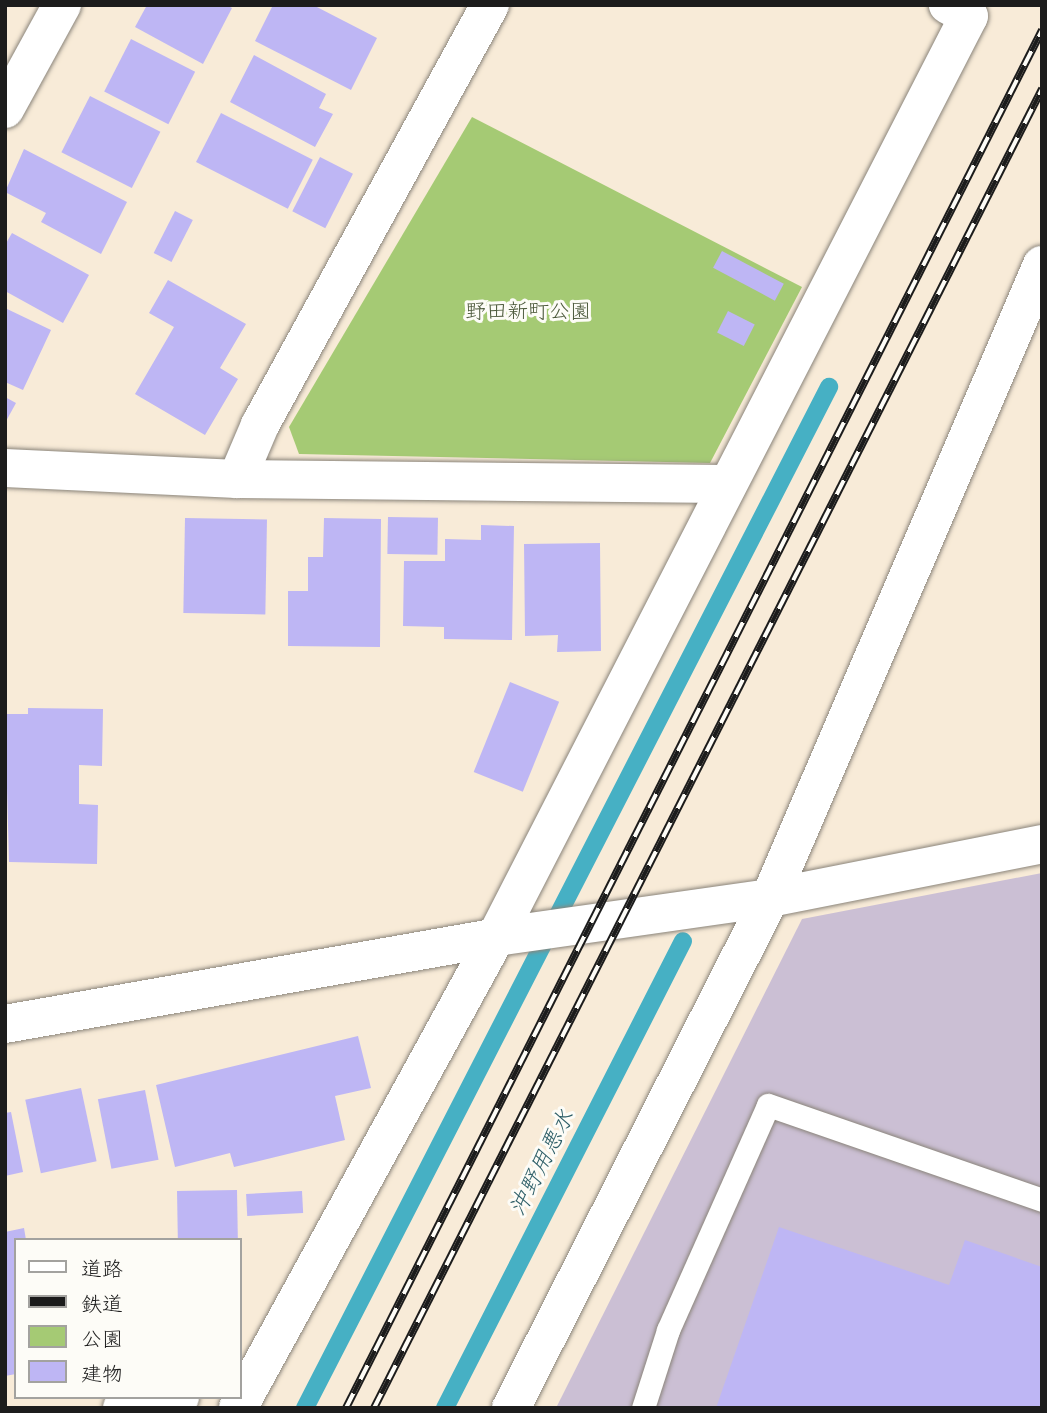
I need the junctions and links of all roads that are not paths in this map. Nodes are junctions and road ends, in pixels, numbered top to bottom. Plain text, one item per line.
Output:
1 (62, 5) edge
2 (490, 5) edge
3 (948, 5) edge
4 (5, 109) edge
5 (1042, 265) edge
6 (1026, 331) edge
7 (5, 467) edge
8 (237, 479) junction
9 (726, 484) junction
10 (1042, 844) edge
11 (770, 898) junction
12 (496, 937) junction
13 (5, 1024) edge
14 (1042, 1200) edge
15 (242, 1393) edge
16 (169, 1399) edge
17 (122, 1408) edge
18 (511, 1408) edge
19 (643, 1408) edge

1 - 4 street
2 - 8 street
3 - 9 street
5 - 6 street
6 - 11 street
7 - 8 street
8 - 9 street
9 - 12 street
10 - 11 street
11 - 12 street
11 - 18 street
12 - 13 street
12 - 15 street
14 - 19 lane
16 - 17 street

